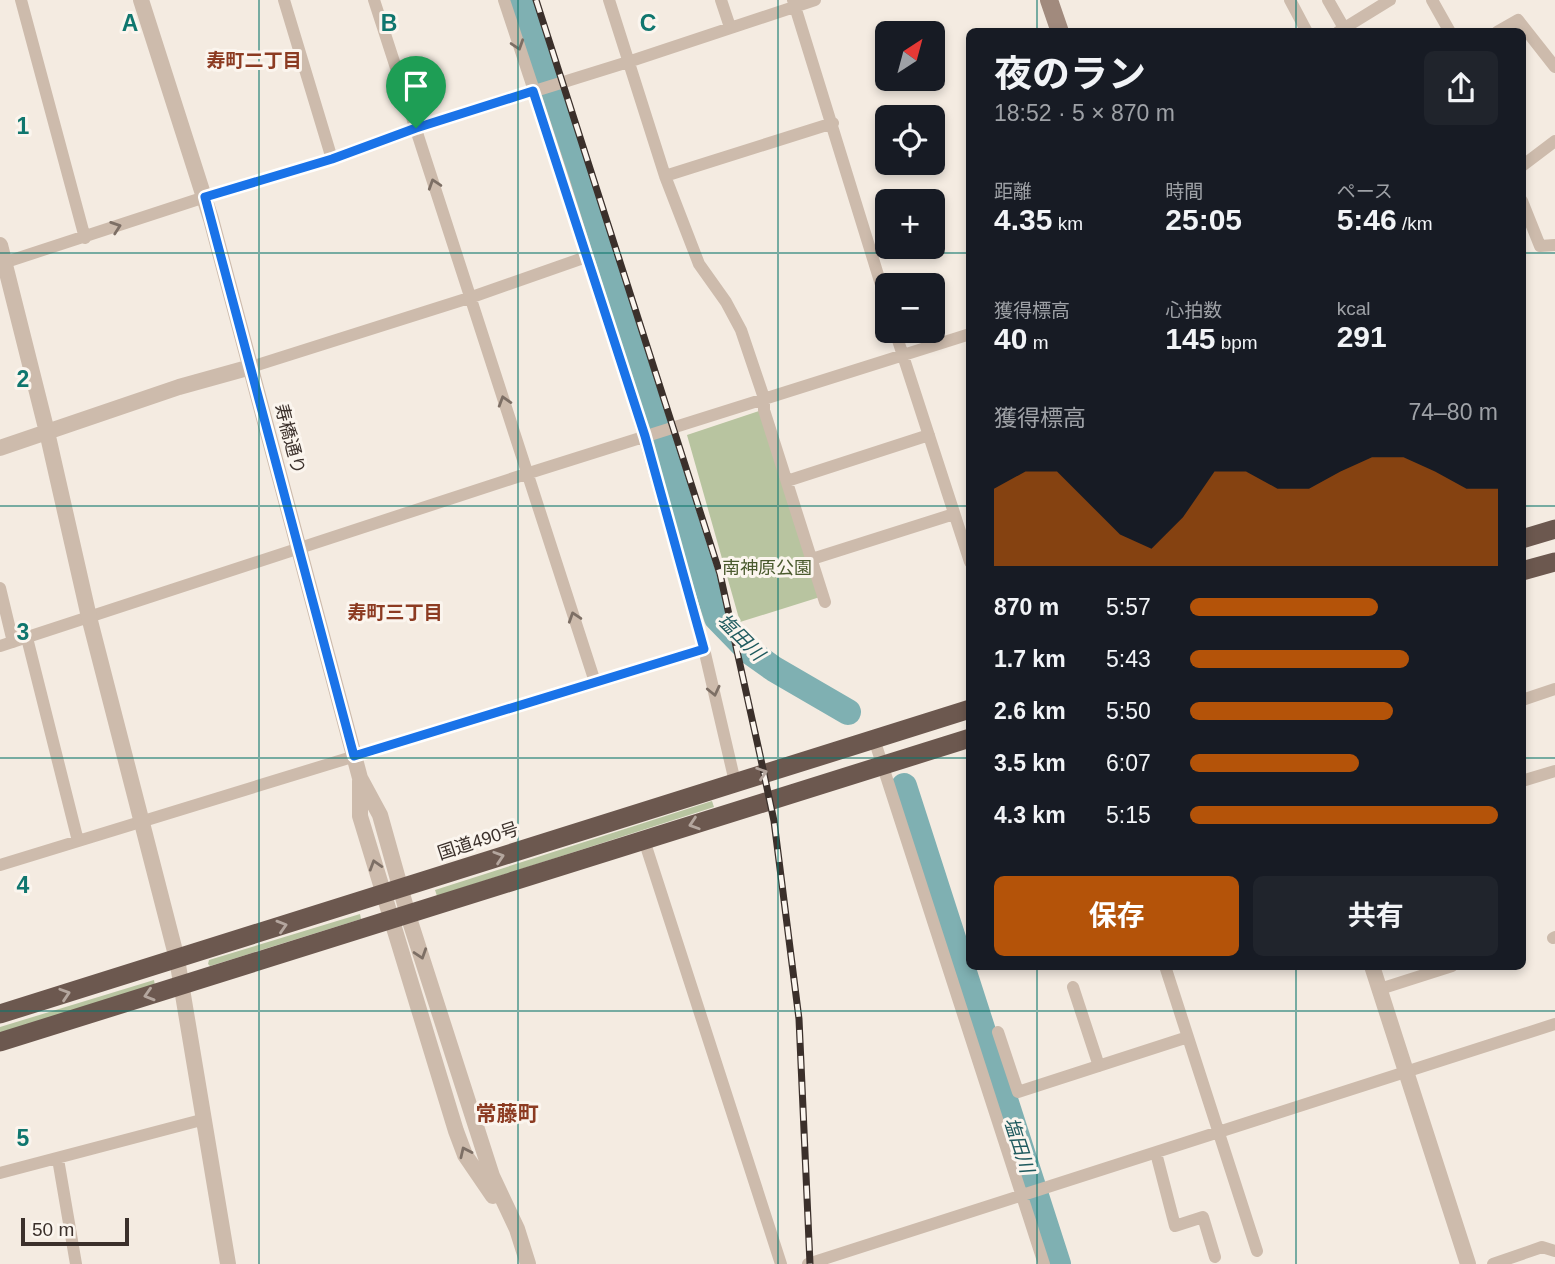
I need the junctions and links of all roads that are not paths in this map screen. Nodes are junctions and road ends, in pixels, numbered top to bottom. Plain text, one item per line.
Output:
1 (21, 0) edge
2 (141, 0) edge
3 (284, 0) edge
4 (374, 0) edge
5 (504, 0) edge
6 (609, 0) edge
7 (721, 0) edge
8 (815, 0) edge
9 (1049, 0) edge
10 (1290, 0) edge
11 (1328, 0) edge
12 (1390, 0) edge
13 (1432, 0) edge
14 (794, 3) edge
15 (730, 27) junction
16 (1059, 28) edge
17 (1305, 28) edge
18 (1340, 28) edge
19 (1344, 28) edge
20 (1448, 28) edge
21 (1504, 28) edge
22 (1524, 28) edge
23 (1526, 30) edge
24 (628, 62) junction
25 (1555, 67) edge
26 (535, 90) junction
27 (833, 123) junction
28 (416, 128) junction
29 (1555, 141) edge
30 (332, 159) junction
31 (1526, 163) edge
32 (665, 176) junction
33 (205, 197) junction
34 (1526, 211) edge
35 (85, 238) junction
36 (0, 245) edge
37 (1555, 245) edge
38 (586, 257) junction
39 (2, 263) edge
40 (878, 273) edge
41 (472, 297) junction
42 (966, 335) edge
43 (899, 343) edge
44 (903, 356) junction
45 (251, 367) junction
46 (764, 398) junction
47 (47, 432) junction
48 (648, 435) junction
49 (929, 435) junction
50 (0, 448) edge
51 (526, 474) junction
52 (787, 481) junction
53 (954, 514) junction
54 (1555, 529) edge
55 (1526, 538) edge
56 (300, 548) junction
57 (966, 550) edge
58 (812, 559) junction
59 (1555, 562) edge
60 (1526, 570) edge
61 (0, 588) edge
62 (825, 602) dead end
63 (89, 617) junction
64 (27, 638) junction
65 (13, 642) junction
66 (0, 646) edge
67 (704, 649) junction
68 (596, 682) junction
69 (1555, 689) edge
70 (1526, 699) edge
71 (966, 710) edge
72 (874, 738) junction
73 (966, 739) edge
74 (354, 756) junction
75 (882, 765) junction
76 (1555, 771) edge
77 (1526, 780) edge
78 (735, 782) junction
79 (142, 821) junction
80 (644, 840) junction
81 (78, 841) junction
82 (0, 865) edge
83 (392, 891) junction
84 (400, 917) junction
85 (177, 959) junction
86 (1166, 970) edge
87 (1373, 970) edge
88 (1439, 970) edge
89 (182, 985) junction
90 (1073, 987) dead end
91 (1380, 989) junction
92 (0, 1014) edge
93 (1555, 1024) edge
94 (998, 1032) dead end
95 (1188, 1037) junction
96 (0, 1042) edge
97 (1099, 1066) junction
98 (1407, 1072) junction
99 (205, 1119) junction
100 (1220, 1133) junction
101 (1156, 1153) junction
102 (58, 1159) junction
103 (0, 1172) edge
104 (1024, 1194) junction
105 (1257, 1251) dead end
106 (1555, 1251) edge
107 (1216, 1257) dead end
108 (76, 1264) edge
109 (228, 1264) edge
110 (528, 1264) edge
111 (781, 1264) edge
112 (808, 1264) edge
113 (1044, 1264) edge
114 (1468, 1264) edge
115 (1493, 1264) edge

1 - 35 street
2 - 33 street, 寿橋通り
3 - 30 street
4 - 28 street
5 -> 26 street
6 - 24 street
7 - 15 street
8 - 14 street
9 - 16 main road
10 - 17 street
11 - 18 street
12 - 19 street
13 - 20 street
14 - 15 street
14 - 27 street
15 - 24 street
21 - 22 street
23 - 25 street
24 - 26 street
24 - 32 street
26 - 28 street
26 - 38 street
27 - 32 street
27 - 40 street
28 - 30 street
41 -> 28 street
29 - 31 street
30 - 33 street
32 - 46 street
35 -> 33 street
33 - 45 street, 寿橋通り
34 - 37 street
35 - 39 street
36 - 39 street
38 - 41 street
38 - 48 street
39 - 47 street
41 - 45 street
51 -> 41 street
42 - 44 street
43 - 44 street
44 - 46 street
44 - 49 street
45 - 47 street
45 - 56 street, 寿橋通り
46 - 48 street
46 - 52 street
47 - 50 street
47 - 63 street
48 - 51 street
48 - 67 street
49 - 52 street
49 - 53 street
51 - 56 street
68 -> 51 street
52 - 58 street
53 - 57 street
53 - 58 street
54 - 55 highway
56 - 63 street
56 - 74 street, 寿橋通り
58 - 62 street
59 - 60 highway
61 - 65 street
63 - 64 street
63 - 79 street
64 - 65 street
64 - 81 street
65 - 66 street
67 - 68 street
67 -> 78 street
68 - 74 street
69 - 70 street
71 - 72 highway, 国道490号
72 - 75 street
78 -> 72 highway, 国道490号
73 - 75 highway
74 - 79 street
74 - 83 street, 寿橋通り
75 -> 80 highway
75 - 104 street
76 - 77 street
83 -> 78 highway, 国道490号
79 - 81 street
79 - 85 street
80 - 84 highway
80 - 111 street
81 - 82 street
83 - 84 street, 寿橋通り
85 -> 83 highway, 国道490号
84 - 89 highway
84 - 110 street, 寿橋通り
85 - 89 street
92 -> 85 highway, 国道490号
86 - 95 street
87 - 91 street
88 - 91 street
89 -> 96 highway
89 - 99 street
90 - 97 street
91 - 98 street
93 - 98 street
94 - 97 street
95 - 97 street
95 - 100 street
98 - 100 street
98 - 114 street
99 - 102 street
99 - 109 street
100 - 101 street
100 - 105 street
101 - 104 street
101 - 107 street
102 - 103 street
102 - 108 street
104 - 112 street
104 - 113 street
106 - 115 street

